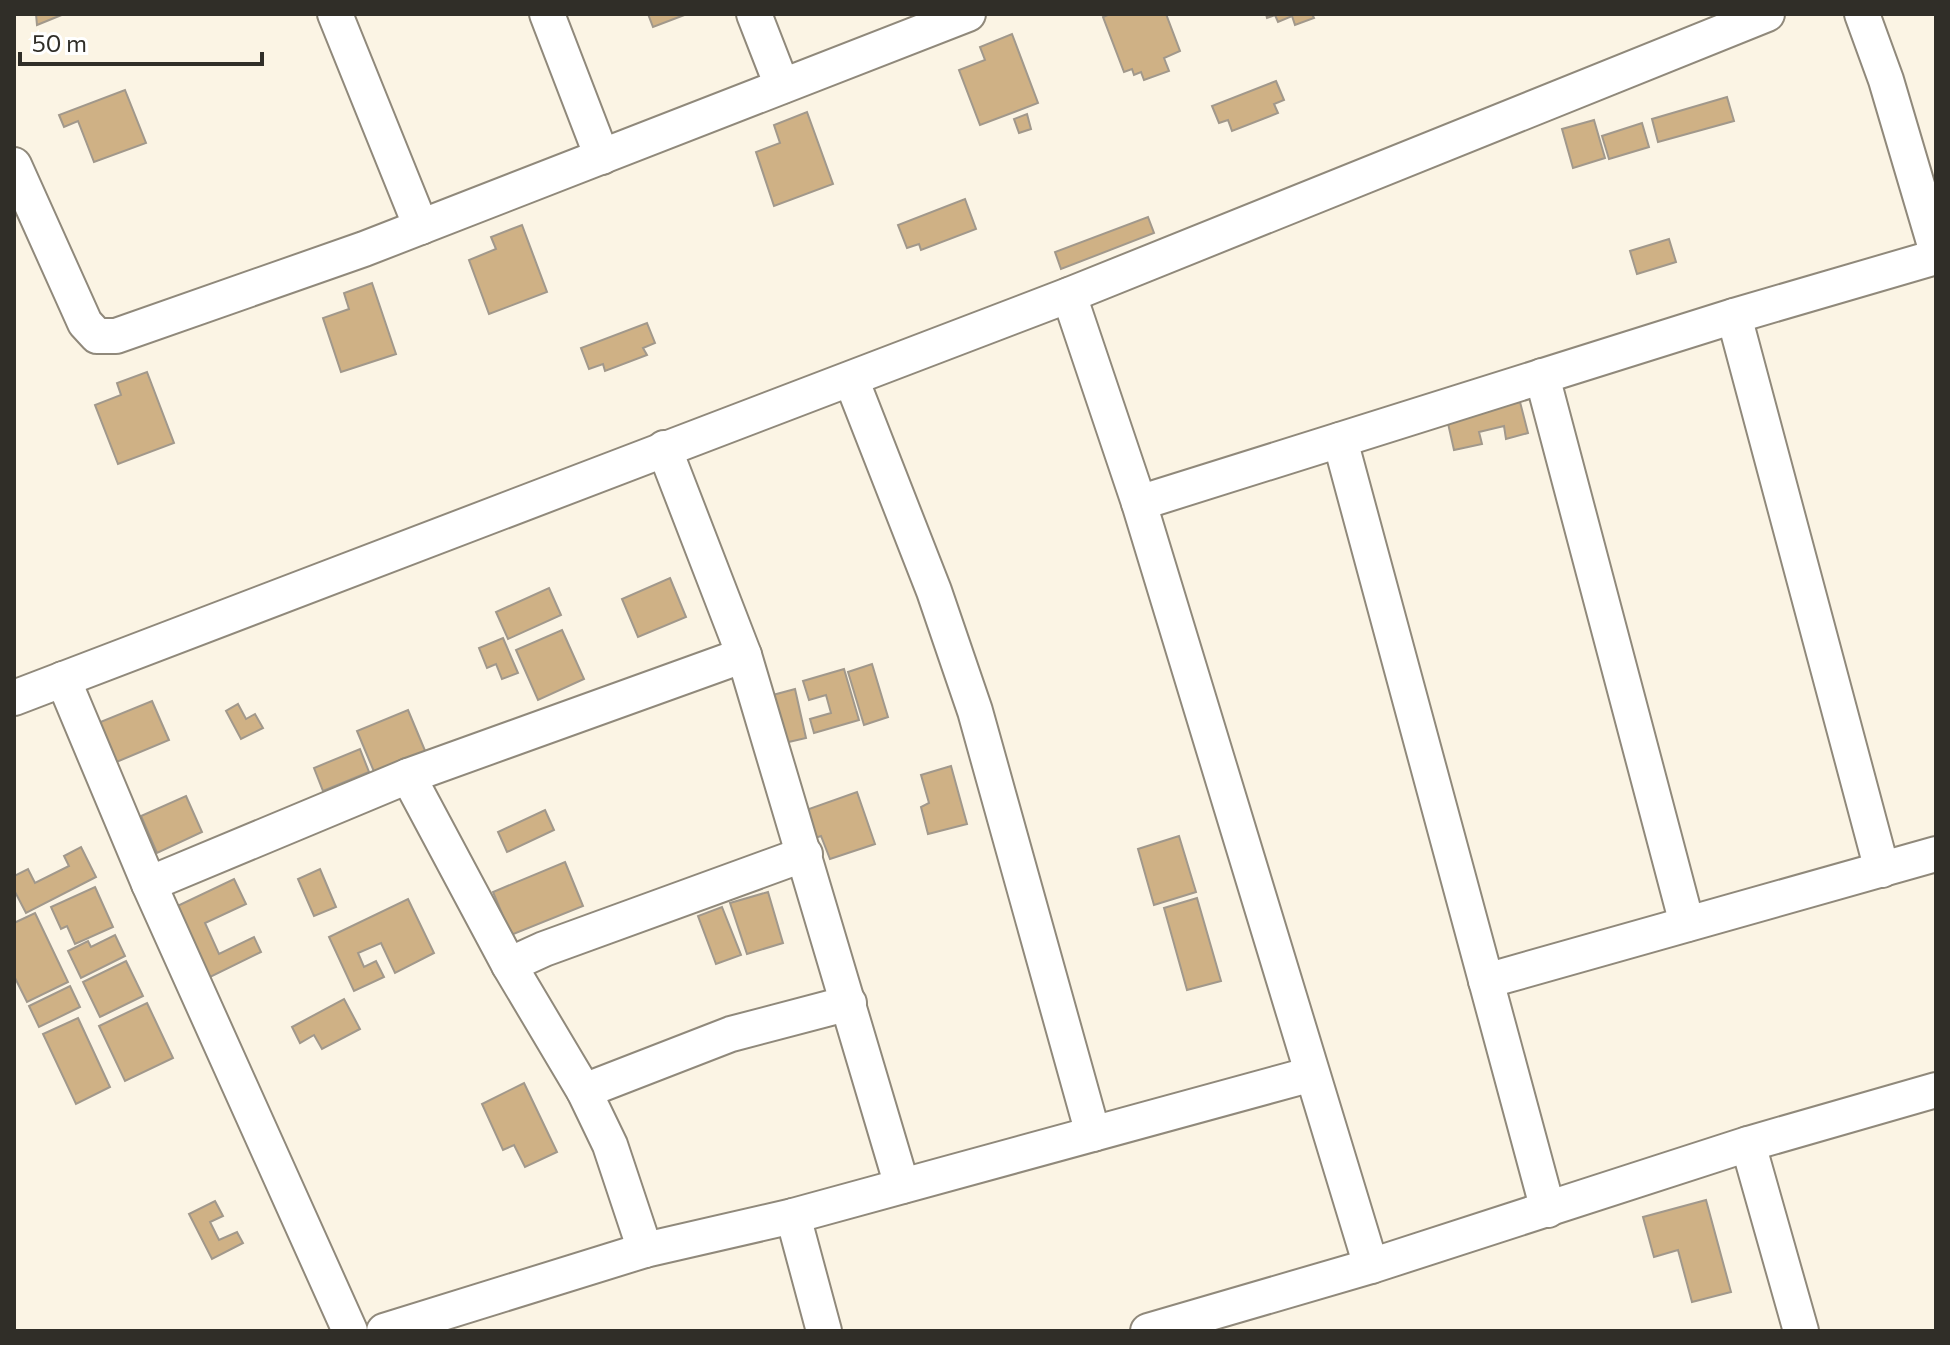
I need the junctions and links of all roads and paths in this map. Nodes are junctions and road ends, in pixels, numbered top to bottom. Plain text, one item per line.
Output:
1 (335, 14) edge
2 (547, 14) edge
3 (754, 14) edge
4 (968, 14) edge
5 (1767, 14) edge
6 (1862, 14) edge
7 (782, 86) junction
8 (602, 157) junction
9 (14, 166) edge
10 (421, 227) junction
11 (1936, 249) edge
12 (1936, 257) edge
13 (1069, 295) junction
14 (1734, 316) junction
15 (1542, 376) junction
16 (851, 379) junction
17 (1340, 440) junction
18 (664, 448) junction
19 (1139, 503) junction
20 (744, 655) junction
21 (63, 679) junction
22 (14, 698) edge
23 (408, 776) junction
24 (805, 854) junction
25 (1936, 854) edge
26 (1882, 870) junction
27 (149, 884) junction
28 (1687, 924) junction
29 (509, 965) junction
30 (1486, 981) junction
31 (849, 1003) junction
32 (1312, 1074) junction
33 (1936, 1090) edge
34 (584, 1091) junction
35 (1093, 1134) junction
36 (1748, 1144) junction
37 (902, 1186) junction
38 (1548, 1210) junction
39 (793, 1216) junction
40 (645, 1250) junction
41 (1371, 1266) junction
42 (1170, 1328) edge
43 (350, 1331) edge
44 (384, 1331) edge
45 (824, 1331) edge
46 (1801, 1331) edge

1 - 10 street
2 - 8 street
3 - 7 street
4 - 7 street
5 - 13 street
6 - 11 street
7 - 8 street
8 - 10 street
9 - 10 street
12 - 14 street
13 - 16 street
13 - 19 street
14 - 15 street
14 - 26 street
15 - 17 street
15 - 28 street
16 - 18 street
16 - 35 street
17 - 19 street
17 - 30 street
18 - 20 street
18 - 21 street
19 - 32 street
20 - 23 street
20 - 24 street
21 - 22 street
21 - 27 street
23 - 27 street
23 - 29 street
24 - 29 street
24 - 31 street
25 - 26 street
26 - 28 street
27 - 43 street
28 - 30 street
29 - 34 street
30 - 38 street
31 - 34 street
31 - 37 street
32 - 35 street
32 - 41 street
33 - 36 street
34 - 40 street
35 - 37 street
36 - 38 street
36 - 46 street
37 - 39 street
38 - 41 street
39 - 40 street
39 - 45 street
40 - 44 street
41 - 42 street

